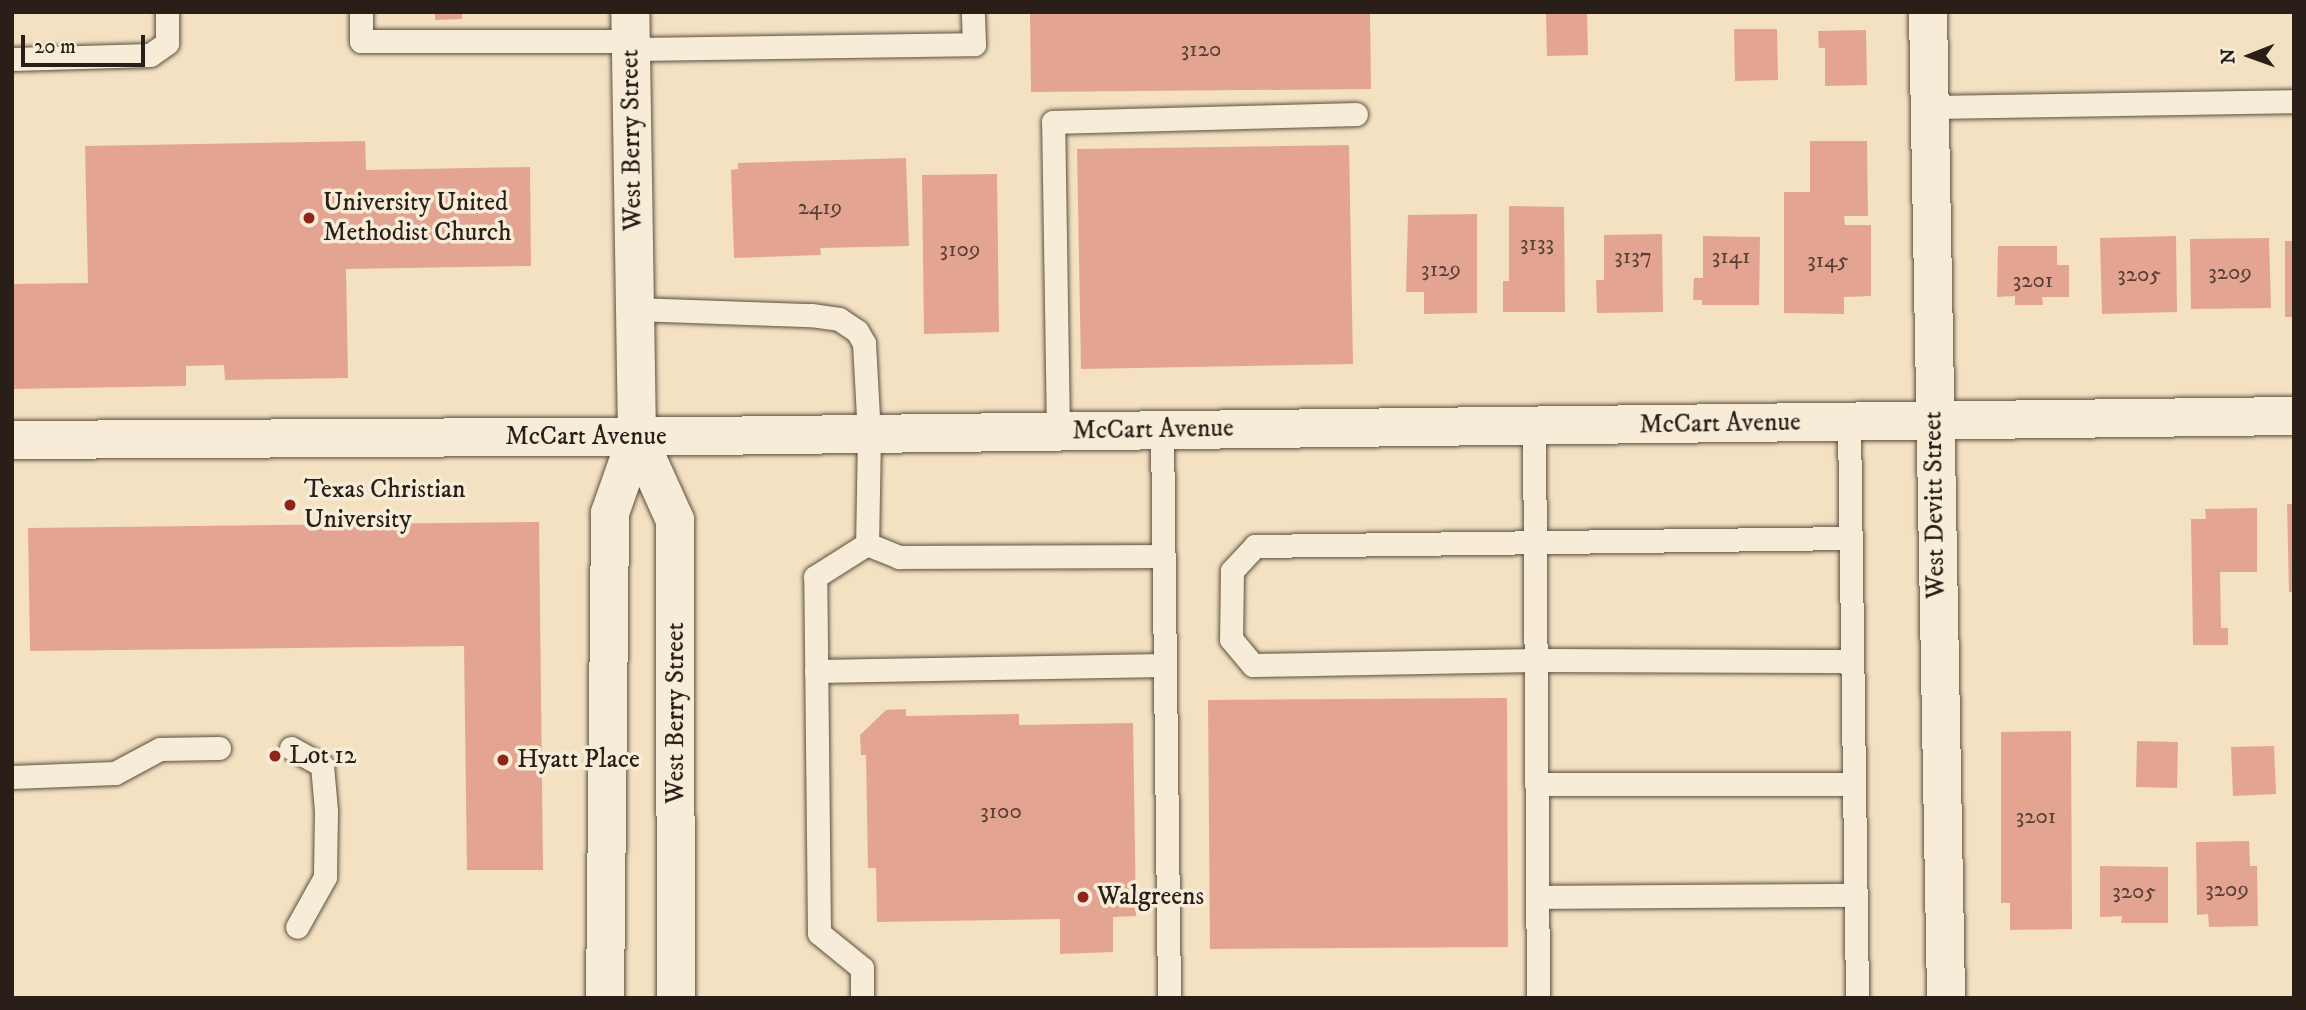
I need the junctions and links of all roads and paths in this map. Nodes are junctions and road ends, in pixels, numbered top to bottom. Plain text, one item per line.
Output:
1 (167, 12) edge
2 (361, 12) edge
3 (973, 12) edge
4 (1928, 12) edge
5 (631, 34) edge
6 (12, 59) edge
7 (2294, 101) edge
8 (1929, 107) junction
9 (1356, 114) dead end
10 (635, 309) junction
11 (2294, 416) edge
12 (1933, 421) junction
13 (1849, 422) junction
14 (1534, 426) junction
15 (1162, 430) junction
16 (1058, 432) junction
17 (869, 434) junction
18 (637, 436) junction
19 (12, 440) edge
20 (1850, 538) junction
21 (867, 544) junction
22 (1535, 545) junction
23 (1163, 556) junction
24 (1536, 660) junction
25 (1852, 661) junction
26 (1165, 665) junction
27 (816, 671) junction
28 (219, 748) dead end
29 (291, 748) dead end
30 (12, 777) edge
31 (1536, 784) junction
32 (1854, 784) junction
33 (1855, 895) junction
34 (1538, 897) junction
35 (297, 927) dead end
36 (605, 998) edge
37 (676, 998) edge
38 (862, 998) edge
39 (1169, 998) edge
40 (1538, 998) edge
41 (1857, 998) edge
42 (1947, 998) edge

1 - 6 lane
2 - 5 lane
3 - 5 lane
4 - 8 street, West Devitt Street
5 - 10 street, West Berry Street
7 - 8 lane
8 - 12 street, West Devitt Street
9 - 16 lane
10 - 17 lane
10 - 18 street, West Berry Street
11 - 12 street, McCart Avenue
12 - 13 street, McCart Avenue
12 - 42 street, West Devitt Street
13 - 14 street, McCart Avenue
13 - 20 lane
14 - 15 street, McCart Avenue
14 - 22 lane
15 - 16 street, McCart Avenue
15 - 23 lane
16 - 17 street, McCart Avenue
17 - 18 street, McCart Avenue
17 - 21 lane
18 - 19 street, McCart Avenue
18 - 36 street, West Berry Street
18 - 37 street, West Berry Street
20 - 22 lane
20 - 25 lane
21 - 23 lane
21 - 27 lane
22 - 24 lane
22 - 24 lane
23 - 26 lane
24 - 25 lane
24 - 31 lane
25 - 32 lane
26 - 27 lane
26 - 39 lane
27 - 38 lane
28 - 30 lane
29 - 35 lane
31 - 32 lane
31 - 34 lane
32 - 33 lane
33 - 34 lane
33 - 41 lane
34 - 40 lane

